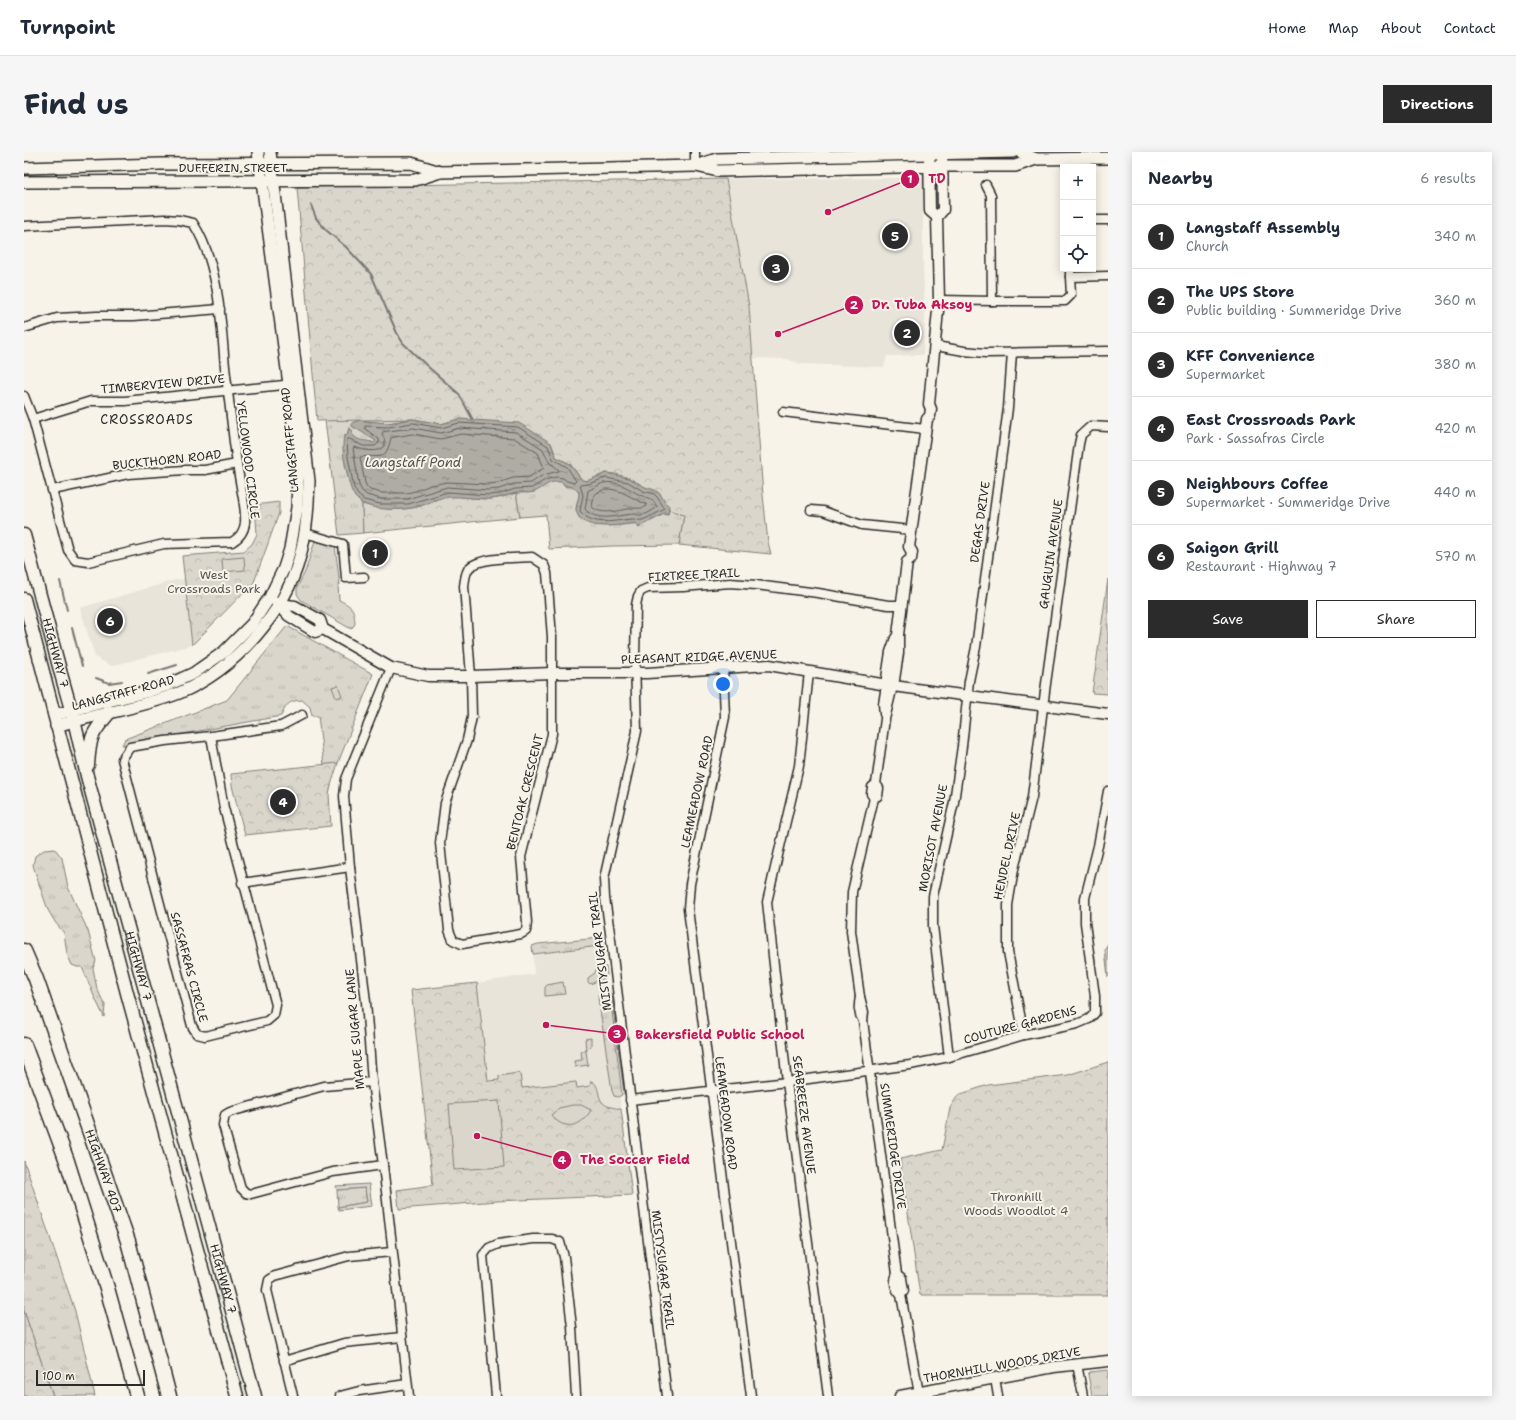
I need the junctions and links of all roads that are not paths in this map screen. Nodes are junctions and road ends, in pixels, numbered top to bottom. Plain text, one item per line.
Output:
1 (258, 152) edge
2 (270, 152) edge
3 (695, 152) edge
4 (1013, 152) edge
5 (1020, 152) edge
6 (929, 153) edge
7 (942, 153) edge
8 (1108, 158) edge
9 (1036, 159) junction
10 (1067, 163) edge
11 (260, 164) junction
12 (272, 164) junction
13 (696, 166) junction
14 (930, 166) junction
15 (943, 166) junction
16 (24, 168) edge
17 (440, 172) junction
18 (268, 181) junction
19 (24, 182) edge
20 (986, 185) dead end
21 (937, 217) junction
22 (1096, 220) edge
23 (1108, 220) edge
24 (24, 226) edge
25 (1070, 273) edge
26 (1108, 276) edge
27 (939, 300) junction
28 (992, 302) junction
29 (220, 309) junction
30 (24, 328) edge
31 (936, 346) junction
32 (1108, 351) edge
33 (1012, 352) junction
34 (294, 384) junction
35 (228, 391) junction
36 (24, 396) edge
37 (783, 412) dead end
38 (33, 419) junction
39 (926, 424) junction
40 (1108, 427) edge
41 (237, 464) junction
42 (53, 490) junction
43 (811, 510) dead end
44 (912, 530) junction
45 (305, 533) junction
46 (24, 535) edge
47 (364, 577) dead end
48 (24, 599) edge
49 (274, 601) junction
50 (902, 605) junction
51 (391, 668) junction
52 (723, 668) junction
53 (809, 672) junction
54 (553, 673) junction
55 (636, 673) junction
56 (471, 676) junction
57 (889, 686) junction
58 (968, 695) junction
59 (1043, 706) junction
60 (110, 712) junction
61 (1108, 714) edge
62 (302, 715) dead end
63 (73, 716) junction
64 (55, 720) junction
65 (211, 736) junction
66 (87, 776) junction
67 (1108, 791) edge
68 (350, 867) junction
69 (242, 882) junction
70 (24, 951) edge
71 (1024, 1035) junction
72 (24, 1045) edge
73 (949, 1056) junction
74 (870, 1070) junction
75 (372, 1082) junction
76 (787, 1082) junction
77 (711, 1091) junction
78 (630, 1100) junction
79 (383, 1165) junction
80 (392, 1252) junction
81 (402, 1337) junction
82 (284, 1361) junction
83 (1108, 1362) edge
84 (1077, 1364) junction
85 (996, 1378) junction
86 (407, 1384) junction
87 (919, 1394) edge
88 (137, 1396) edge
89 (169, 1396) edge
90 (237, 1396) edge
91 (255, 1396) edge
92 (293, 1396) edge
93 (340, 1396) edge
94 (409, 1396) edge
95 (496, 1396) edge
96 (576, 1396) edge
97 (667, 1396) edge
98 (751, 1396) edge
99 (828, 1396) edge
100 (900, 1396) edge
101 (998, 1396) edge
102 (1083, 1396) edge

1 - 11 main road, LANGSTAFF ROAD
2 - 12 main road, LANGSTAFF ROAD
3 - 13 street
4 - 7 main road, DUFFERIN STREET
5 - 9 main road, DUFFERIN STREET
6 - 7 main road, DUFFERIN STREET
6 - 13 main road, DUFFERIN STREET
6 - 14 street, SUMMERIDGE DRIVE
7 - 15 street, SUMMERIDGE DRIVE
8 - 10 main road, DUFFERIN STREET
9 - 10 main road, DUFFERIN STREET
9 - 15 main road, DUFFERIN STREET
11 - 12 main road, DUFFERIN STREET
11 - 16 main road, DUFFERIN STREET
11 - 18 main road, LANGSTAFF ROAD
12 - 17 main road, DUFFERIN STREET
12 - 18 main road, LANGSTAFF ROAD
13 - 14 main road, DUFFERIN STREET
13 - 17 main road, DUFFERIN STREET
14 - 15 main road, DUFFERIN STREET
14 - 21 street, SUMMERIDGE DRIVE
15 - 21 street, SUMMERIDGE DRIVE
17 - 18 main road, DUFFERIN STREET
18 - 19 main road, DUFFERIN STREET
18 - 34 main road, LANGSTAFF ROAD
20 - 28 street
21 - 27 street, SUMMERIDGE DRIVE
22 - 23 street
24 - 29 street, YELLOWOOD CIRCLE
25 - 26 street
25 - 28 street
27 - 28 street
27 - 31 street, SUMMERIDGE DRIVE
29 - 30 street
29 - 35 street, YELLOWOOD CIRCLE
31 - 33 street
31 - 39 street, SUMMERIDGE DRIVE
32 - 33 street
33 - 58 street, DEGAS DRIVE
34 - 35 street, TIMBERVIEW DRIVE
34 - 45 main road, LANGSTAFF ROAD
34 - 49 main road, LANGSTAFF ROAD
35 - 38 street, TIMBERVIEW DRIVE
35 - 41 street, YELLOWOOD CIRCLE
36 - 38 street, YELLOWOOD CIRCLE
37 - 39 street
38 - 42 street, YELLOWOOD CIRCLE
39 - 44 street, SUMMERIDGE DRIVE
40 - 59 street, GAUGUIN AVENUE
41 - 42 street, BUCKTHORN ROAD
41 - 42 street, YELLOWOOD CIRCLE
43 - 44 street
44 - 50 street, SUMMERIDGE DRIVE
45 - 47 street
45 - 49 main road, LANGSTAFF ROAD
46 - 63 main road, HIGHWAY 7
48 - 64 main road, HIGHWAY 7
49 - 51 street, PLEASANT RIDGE AVENUE
49 - 60 main road, LANGSTAFF ROAD
49 - 63 main road, LANGSTAFF ROAD
50 - 55 street, FIRTREE TRAIL
50 - 57 street, SUMMERIDGE DRIVE
51 - 56 street, PLEASANT RIDGE AVENUE
51 - 68 street, MAPLE SUGAR LANE
52 - 53 street, PLEASANT RIDGE AVENUE
52 - 55 street, PLEASANT RIDGE AVENUE
52 - 77 street, LEAMEADOW ROAD
53 - 57 street, PLEASANT RIDGE AVENUE
53 - 76 street, SEABREEZE AVENUE
54 - 55 street, PLEASANT RIDGE AVENUE
54 - 56 street, PLEASANT RIDGE AVENUE
54 - 56 street
54 - 56 street, BENTOAK CRESCENT
55 - 78 street, MISTYSUGAR TRAIL
57 - 58 street, PLEASANT RIDGE AVENUE
57 - 74 street, SUMMERIDGE DRIVE
58 - 59 street, PLEASANT RIDGE AVENUE
58 - 73 street, MORISOT AVENUE
59 - 61 street, PLEASANT RIDGE AVENUE
59 - 71 street, HENDEL DRIVE
60 - 63 main road, LANGSTAFF ROAD
60 - 66 main road
62 - 65 street, SASSAFRAS CIRCLE
63 - 64 main road, LANGSTAFF ROAD
63 - 66 main road, HIGHWAY 7
64 - 90 main road, HIGHWAY 7
65 - 69 street, SASSAFRAS CIRCLE
65 - 69 street, SASSAFRAS CIRCLE
66 - 91 main road, HIGHWAY 7
67 - 71 street, COUTURE GARDENS
68 - 69 street
68 - 75 street, MAPLE SUGAR LANE
70 - 89 highway, HIGHWAY 407
71 - 73 street, COUTURE GARDENS
72 - 88 highway
73 - 74 street, COUTURE GARDENS
74 - 76 street, COUTURE GARDENS
74 - 87 street, SUMMERIDGE DRIVE
75 - 79 street, MAPLE SUGAR LANE
75 - 79 street
76 - 77 street, COUTURE GARDENS
76 - 99 street, SEABREEZE AVENUE
77 - 78 street, COUTURE GARDENS
77 - 98 street, LEAMEADOW ROAD
78 - 97 street, MISTYSUGAR TRAIL
79 - 80 street, MAPLE SUGAR LANE
80 - 81 street, MAPLE SUGAR LANE
80 - 82 street
81 - 82 street
81 - 86 street, MAPLE SUGAR LANE
82 - 92 street
83 - 84 street, THORNHILL WOODS DRIVE
84 - 85 street, THORNHILL WOODS DRIVE
84 - 102 street
85 - 87 street, THORNHILL WOODS DRIVE
85 - 101 street
86 - 93 street
86 - 94 street, MAPLE SUGAR LANE
87 - 100 street, THORNHILL WOODS DRIVE
95 - 96 street

